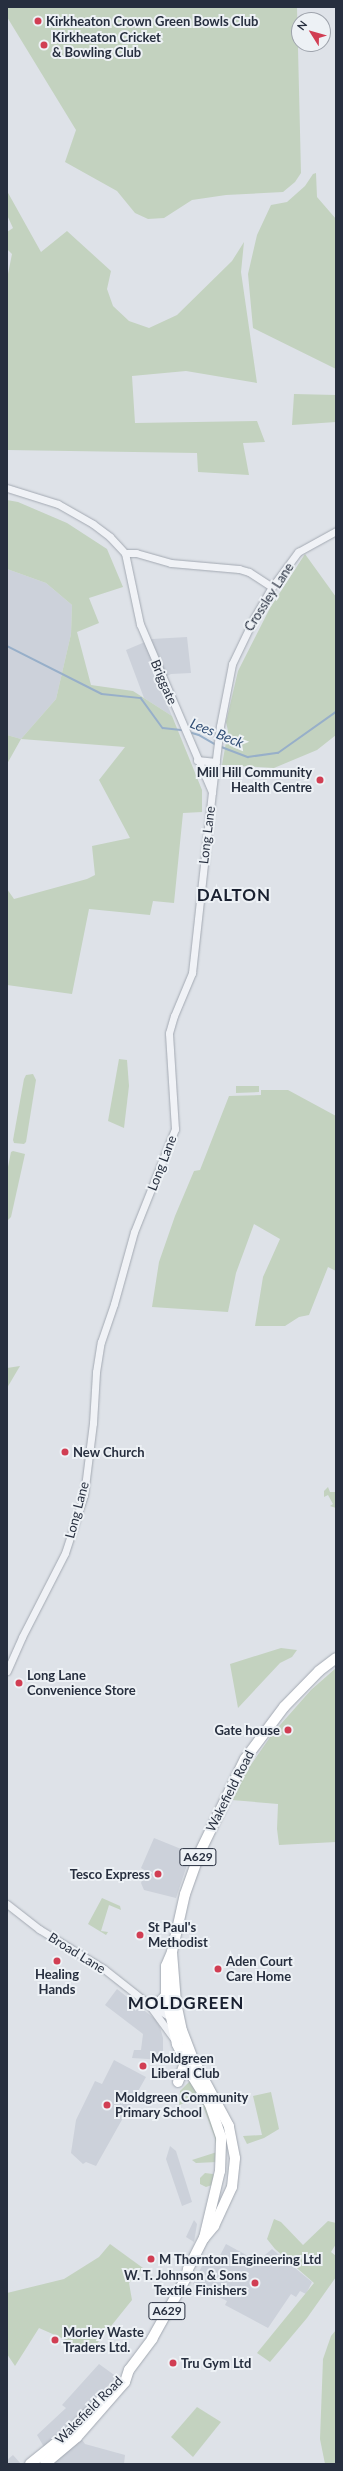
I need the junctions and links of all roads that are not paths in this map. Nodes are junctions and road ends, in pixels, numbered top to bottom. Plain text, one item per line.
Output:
1 (7, 488) edge
2 (336, 531) edge
3 (125, 553) junction
4 (272, 587) junction
5 (242, 639) joint
6 (216, 759) junction
7 (197, 760) junction
8 (212, 792) junction
9 (336, 1658) edge
10 (7, 1671) edge
11 (7, 1904) edge
12 (172, 1952) junction
13 (166, 1995) junction
14 (148, 2003) junction
15 (169, 2015) junction
16 (181, 2026) junction
17 (177, 2044) junction
18 (185, 2062) junction
19 (178, 2082) dead end
20 (229, 2126) junction
21 (234, 2171) junction
22 (220, 2172) junction
23 (210, 2213) junction
24 (204, 2238) junction
25 (129, 2371) junction
26 (30, 2464) edge
27 (45, 2464) edge

1 - 3 street
2 - 4 street, Crossley Lane
3 - 4 street
3 - 7 street, Briggate
4 - 5 street, Crossley Lane
5 - 6 street, Long Lane
6 - 7 street
6 - 8 street, Long Lane
7 - 8 street, Briggate
8 - 10 street, Long Lane
9 - 12 highway, Wakefield Road / A629
11 - 14 street, Broad Lane
12 - 13 highway, Wakefield Road / A629
12 - 16 highway, Wakefield Road / A629
13 - 14 highway
13 - 15 highway, Wakefield Road / A629
14 - 15 street, Broad Lane
14 - 17 street, Broad Lane
15 - 16 street, Broad Lane
15 - 17 highway, Wakefield Road / A629
16 - 20 highway, Wakefield Road / A629
17 - 18 highway, Wakefield Road / A629
18 - 19 highway
18 - 22 highway, Wakefield Road / A629
20 - 21 highway, Wakefield Road / A629
20 - 22 highway
21 - 23 highway
21 - 24 highway, Wakefield Road / A629
22 - 23 highway, Wakefield Road / A629
23 - 24 highway, Wakefield Road / A629
24 - 25 highway, Wakefield Road / A629
25 - 26 highway, Wakefield Road / A629
25 - 27 highway, Wakefield Road / A629

